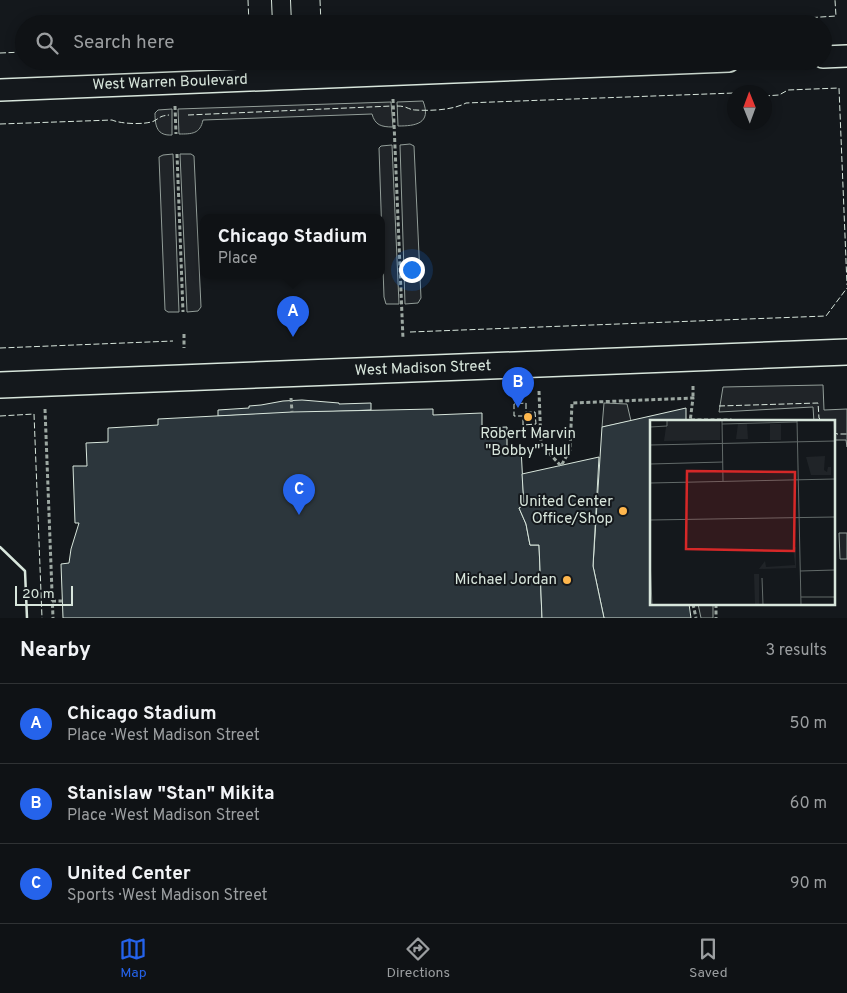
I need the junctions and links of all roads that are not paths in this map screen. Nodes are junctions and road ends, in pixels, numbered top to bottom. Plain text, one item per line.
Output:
1 (281, 0) edge
2 (282, 15) edge
3 (847, 56) edge
4 (832, 57) edge
5 (283, 70) edge
6 (0, 90) edge
7 (847, 352) edge
8 (0, 385) edge

1 - 2 street
3 - 4 street
5 - 6 street, West Warren Boulevard
7 - 8 main road, West Madison Street

